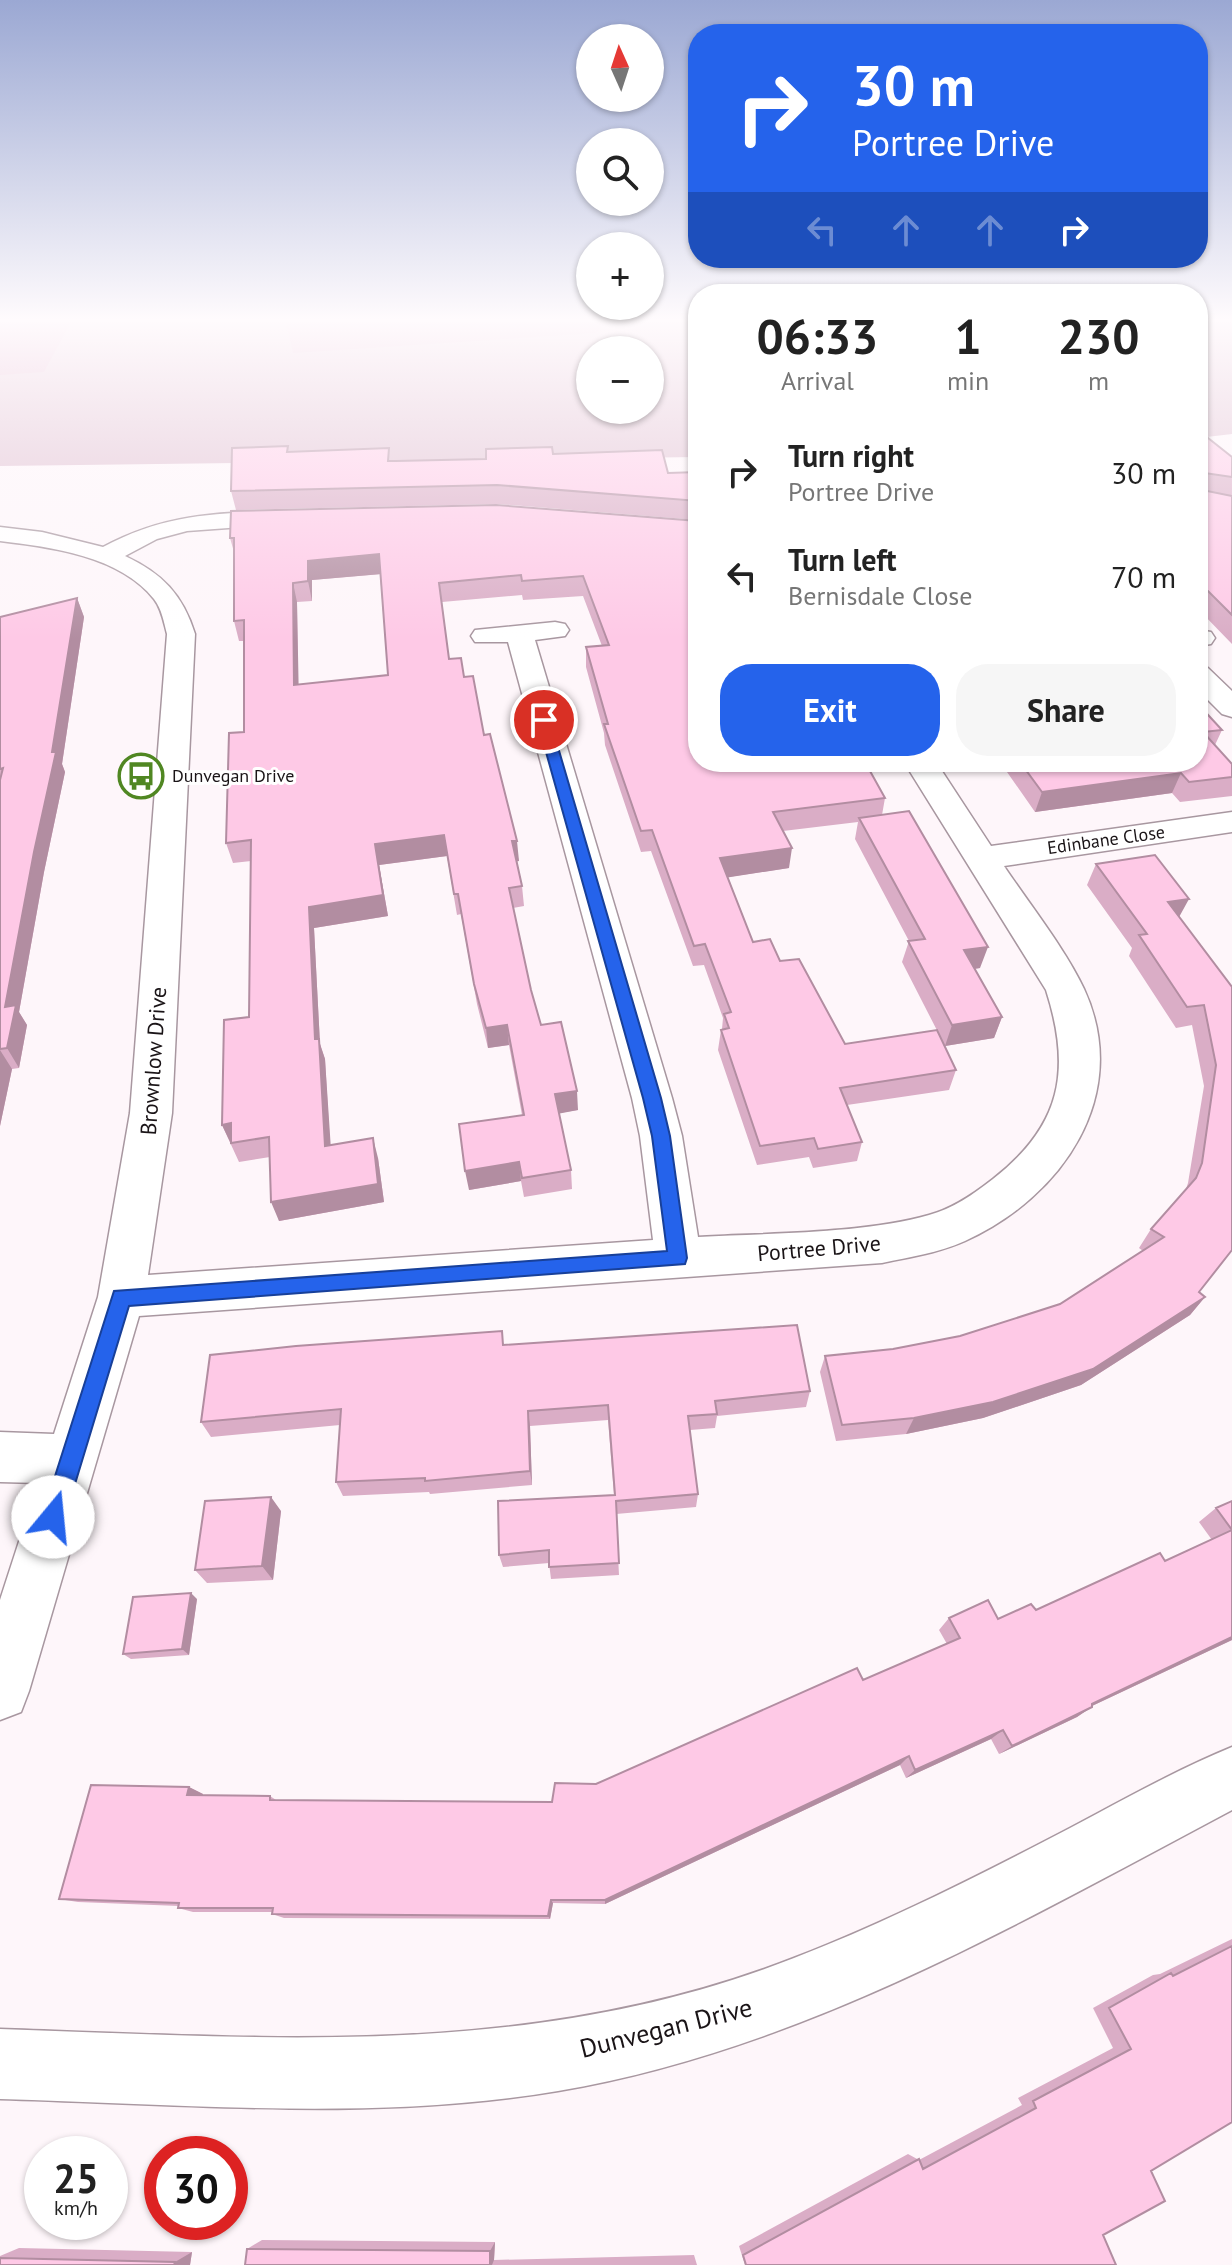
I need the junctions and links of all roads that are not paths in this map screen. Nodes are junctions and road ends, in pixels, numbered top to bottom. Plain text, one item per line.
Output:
1 (311, 518) edge
2 (0, 534) edge
3 (104, 557) junction
4 (555, 630) dead end
5 (1208, 684) edge
6 (1232, 708) edge
7 (926, 772) edge
8 (1232, 822) edge
9 (981, 858) junction
10 (678, 1258) junction
11 (121, 1297) junction
12 (0, 1457) edge
13 (71, 1459) junction
14 (0, 1691) edge
15 (1232, 1777) edge
16 (0, 2064) edge

1 - 3 street
2 - 3 street, Brownlow Drive
3 - 11 street, Brownlow Drive
4 - 10 street
5 - 6 street
7 - 9 street, Portree Drive
8 - 9 street, Edinbane Close
9 - 10 street, Portree Drive
10 - 11 street, Portree Drive
11 - 13 street, Brownlow Drive
12 - 13 street
13 - 14 street, Brownlow Drive
15 - 16 street, Dunvegan Drive

